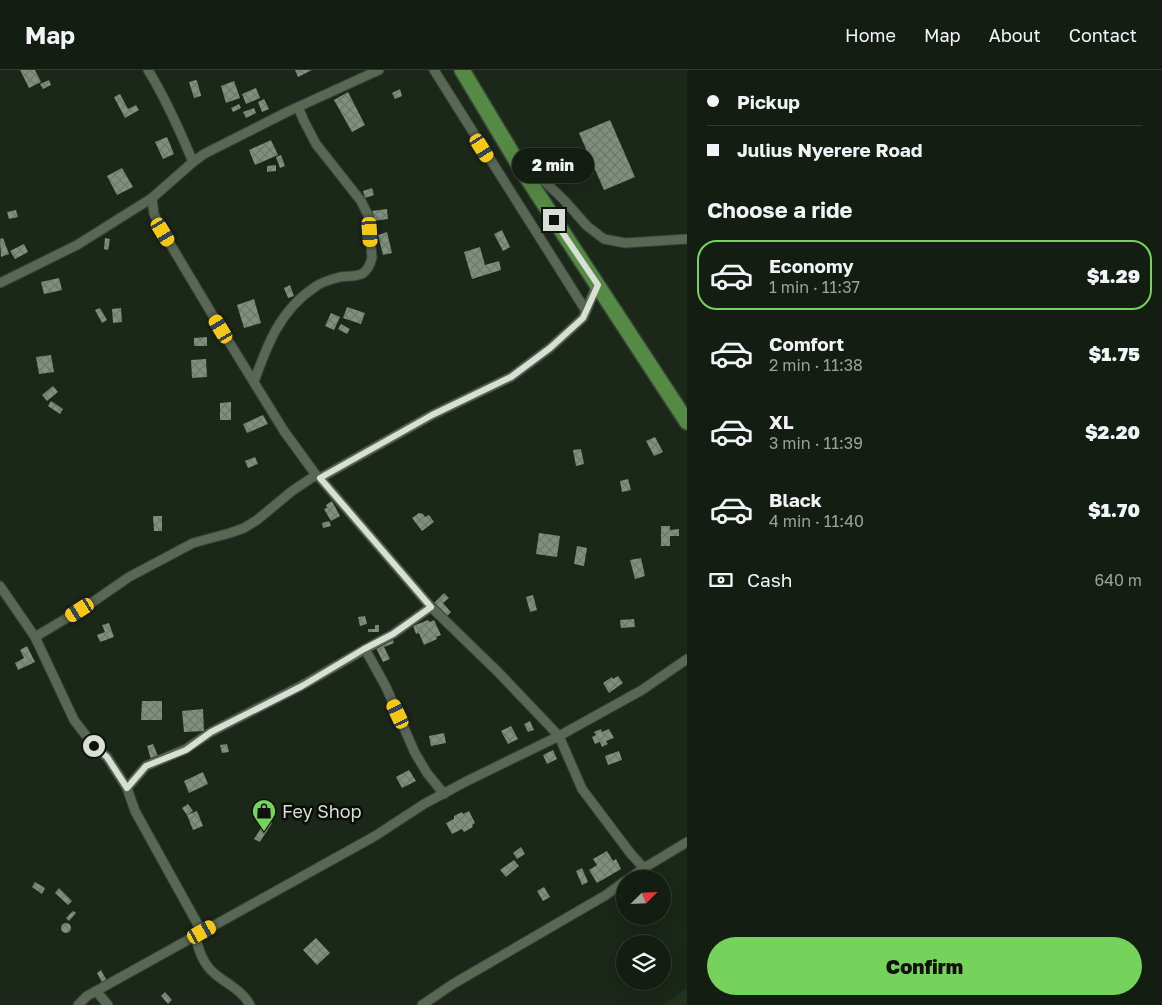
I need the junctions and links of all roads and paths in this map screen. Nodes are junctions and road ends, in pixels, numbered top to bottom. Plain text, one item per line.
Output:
1 (148, 70) edge
2 (379, 70) edge
3 (434, 70) edge
4 (462, 70) edge
5 (298, 107) junction
6 (193, 162) junction
7 (522, 170) junction
8 (152, 198) junction
9 (140, 205) junction
10 (154, 214) junction
11 (687, 239) edge
12 (0, 284) edge
13 (598, 285) junction
14 (586, 311) junction
15 (254, 382) junction
16 (687, 422) edge
17 (318, 477) junction
18 (0, 586) edge
19 (3, 596) edge
20 (431, 607) junction
21 (35, 637) junction
22 (364, 649) junction
23 (687, 659) edge
24 (559, 736) junction
25 (127, 788) junction
26 (444, 794) junction
27 (687, 842) edge
28 (644, 868) junction
29 (641, 870) edge
30 (616, 888) edge
31 (198, 934) junction
32 (96, 991) junction
33 (78, 1005) edge
34 (108, 1005) edge
35 (250, 1005) edge
36 (422, 1005) edge

1 - 6 street
2 - 5 street
3 - 14 street
4 - 7 highway
5 - 6 street
5 - 15 street
6 - 8 street
7 - 11 street
7 - 13 highway
8 - 9 street
8 - 10 street
9 - 10 street
9 - 12 street
10 - 15 street
13 - 14 street
13 - 16 highway
14 - 17 street
15 - 17 street
17 - 20 street
17 - 21 street
18 - 19 street
19 - 21 street
20 - 22 street
20 - 24 street
21 - 25 street
22 - 25 street
22 - 26 street
23 - 24 street
24 - 26 street
24 - 28 street
25 - 31 street
26 - 31 street
27 - 28 street
28 - 29 street
30 - 36 street
31 - 32 street
31 - 35 street
32 - 33 street
32 - 34 street

